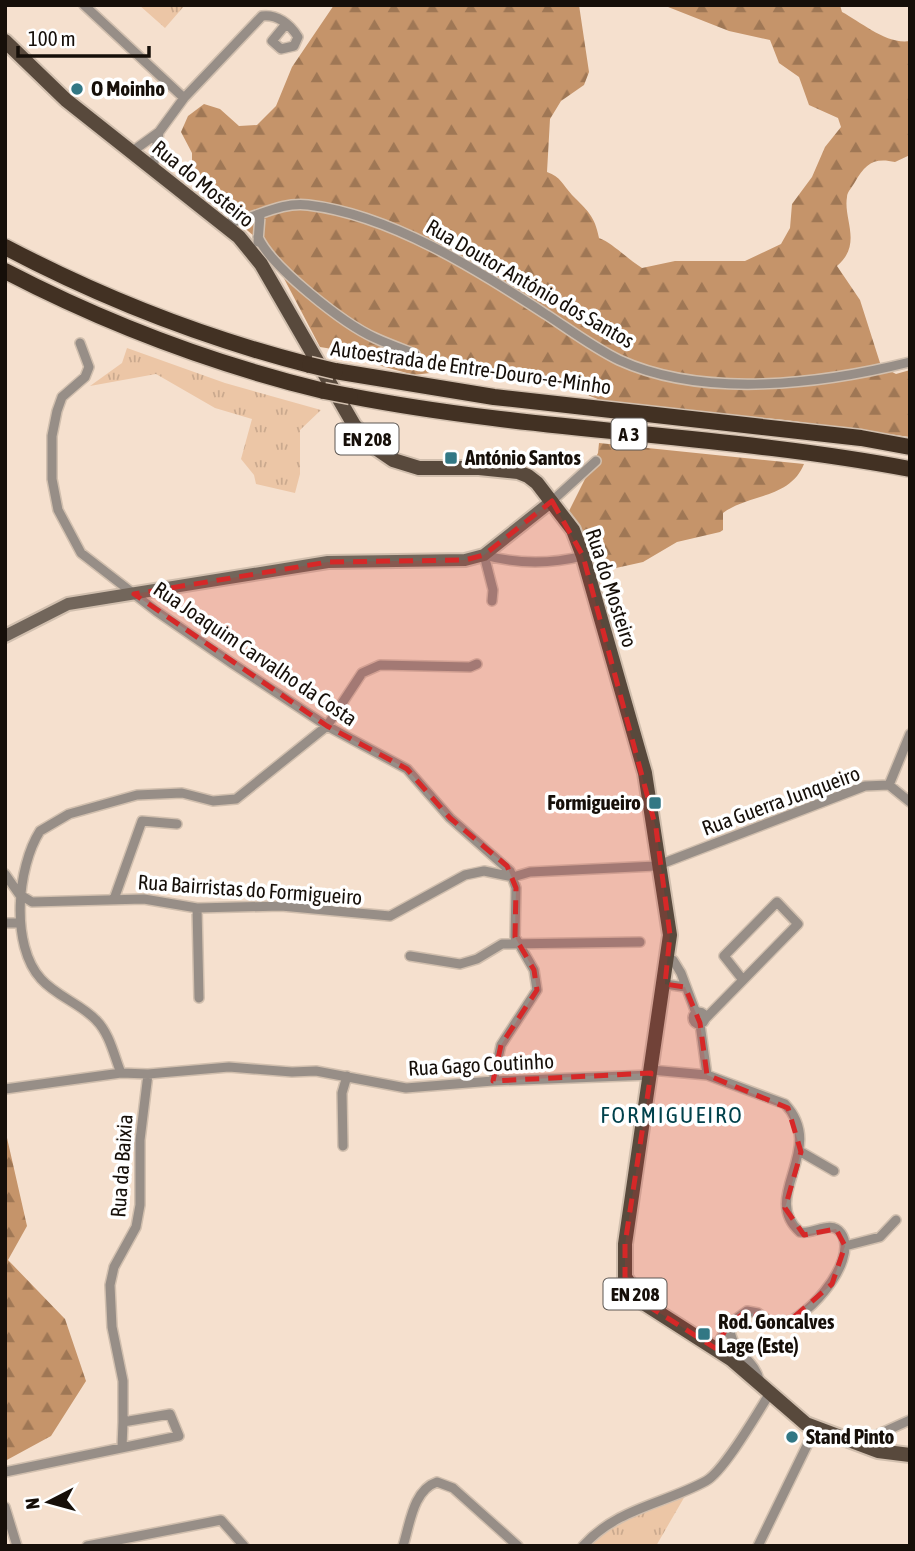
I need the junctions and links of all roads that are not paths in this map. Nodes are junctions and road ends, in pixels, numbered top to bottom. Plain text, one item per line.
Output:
1 (84, 5) edge
2 (286, 24) dead end
3 (5, 41) edge
4 (184, 98) junction
5 (159, 132) junction
6 (130, 153) junction
7 (153, 171) junction
8 (257, 217) junction
9 (221, 224) junction
10 (239, 237) junction
11 (258, 237) junction
12 (5, 247) edge
13 (261, 264) junction
14 (5, 271) edge
15 (80, 343) dead end
16 (415, 354) dead end
17 (910, 362) edge
18 (910, 447) edge
19 (596, 461) dead end
20 (910, 469) edge
21 (552, 501) junction
22 (484, 555) junction
23 (583, 556) junction
24 (134, 594) junction
25 (492, 601) dead end
26 (5, 636) edge
27 (477, 664) dead end
28 (327, 726) junction
29 (910, 734) edge
30 (889, 785) junction
31 (910, 802) edge
32 (177, 824) dead end
33 (661, 864) junction
34 (5, 874) edge
35 (513, 877) junction
36 (5, 892) edge
37 (19, 894) junction
38 (114, 899) junction
39 (197, 908) junction
40 (5, 923) edge
41 (20, 923) junction
42 (640, 942) dead end
43 (518, 944) junction
44 (410, 956) dead end
45 (669, 959) junction
46 (667, 979) junction
47 (743, 980) junction
48 (685, 987) junction
49 (199, 998) dead end
50 (703, 1021) junction
51 (651, 1072) junction
52 (121, 1073) junction
53 (148, 1074) junction
54 (707, 1075) junction
55 (347, 1076) junction
56 (493, 1081) junction
57 (5, 1083) edge
58 (22, 1087) junction
59 (5, 1089) edge
60 (343, 1146) dead end
61 (800, 1152) junction
62 (834, 1171) dead end
63 (896, 1220) dead end
64 (845, 1246) junction
65 (729, 1324) junction
66 (715, 1348) junction
67 (765, 1389) junction
68 (910, 1420) edge
69 (123, 1422) junction
70 (815, 1429) junction
71 (861, 1446) junction
72 (122, 1447) junction
73 (910, 1455) edge
74 (5, 1472) edge
75 (5, 1507) edge
76 (17, 1546) edge
77 (87, 1546) edge
78 (244, 1546) edge
79 (403, 1546) edge
80 (518, 1546) edge
81 (583, 1546) edge
82 (758, 1546) edge

1 - 4 street
2 - 4 street
3 - 6 main road, Rua do Mosteiro / EN 208
4 - 5 street
5 - 6 street
5 - 7 street
6 - 7 main road, Rua do Mosteiro / EN 208
7 - 9 main road, Rua do Mosteiro / EN 208
8 - 9 street, Rua Doutor António dos Santos
8 - 10 street, Rua Doutor António dos Santos
8 - 11 street
8 - 17 street, Rua Doutor António dos Santos
9 - 10 main road, Rua do Mosteiro / EN 208
10 - 13 main road, Rua do Mosteiro / EN 208
11 - 13 street
11 - 16 street
12 - 18 highway, Autoestrada de Entre-Douro-e-Minho / A 3, bridge
13 - 21 main road, Rua do Mosteiro / EN 208
14 - 20 highway, Autoestrada de Entre-Douro-e-Minho / A 3, bridge
15 - 24 street, Rua Joaquim Carvalho da Costa
19 - 21 street
21 - 22 street
21 - 23 main road, Rua do Mosteiro / EN 208
22 - 23 street
22 - 24 street
22 - 25 street
23 - 33 main road, Rua do Mosteiro / EN 208
24 - 26 street
24 - 28 street, Rua Joaquim Carvalho da Costa
27 - 28 street
28 - 35 street, Rua Joaquim Carvalho da Costa
28 - 37 street
29 - 30 street
30 - 31 street, Rua Guerra Junqueiro
30 - 33 street, Rua Guerra Junqueiro
32 - 38 street
33 - 35 street, Rua Bairristas do Formigueiro
33 - 45 main road, Rua do Mosteiro / EN 208
34 - 37 street
35 - 39 street, Rua Bairristas do Formigueiro
35 - 43 street
36 - 37 street, Rua Bairristas do Formigueiro
37 - 38 street, Rua Bairristas do Formigueiro
37 - 41 street
38 - 39 street, Rua Bairristas do Formigueiro
39 - 49 street
40 - 41 street
41 - 52 street
42 - 43 street
43 - 44 street
43 - 56 street
45 - 46 main road, Rua do Mosteiro / EN 208
45 - 48 street
46 - 48 street
46 - 51 main road, EN 208
47 - 47 street
47 - 50 street
48 - 50 street
50 - 54 street
51 - 54 street, Rua Gago Coutinho
51 - 56 street, Rua Gago Coutinho
51 - 66 main road, EN 208
52 - 53 street, Rua Gago Coutinho
52 - 58 street, Rua Gago Coutinho
53 - 55 street, Rua Gago Coutinho
53 - 69 street, Rua da Baixia
54 - 61 street, Rua Gago Coutinho
55 - 56 street, Rua Gago Coutinho
55 - 60 street
57 - 58 street
58 - 59 street, Rua Gago Coutinho
61 - 62 street
61 - 64 street
63 - 64 street
64 - 65 street
65 - 66 street
65 - 67 street
66 - 67 main road, EN 208
67 - 70 main road, EN 208
67 - 81 street
68 - 71 street
69 - 72 street, Rua da Baixia
69 - 72 street
70 - 71 main road, EN 208
70 - 82 street
71 - 73 main road, EN 208
72 - 74 street
75 - 76 street
77 - 78 street
79 - 80 street

